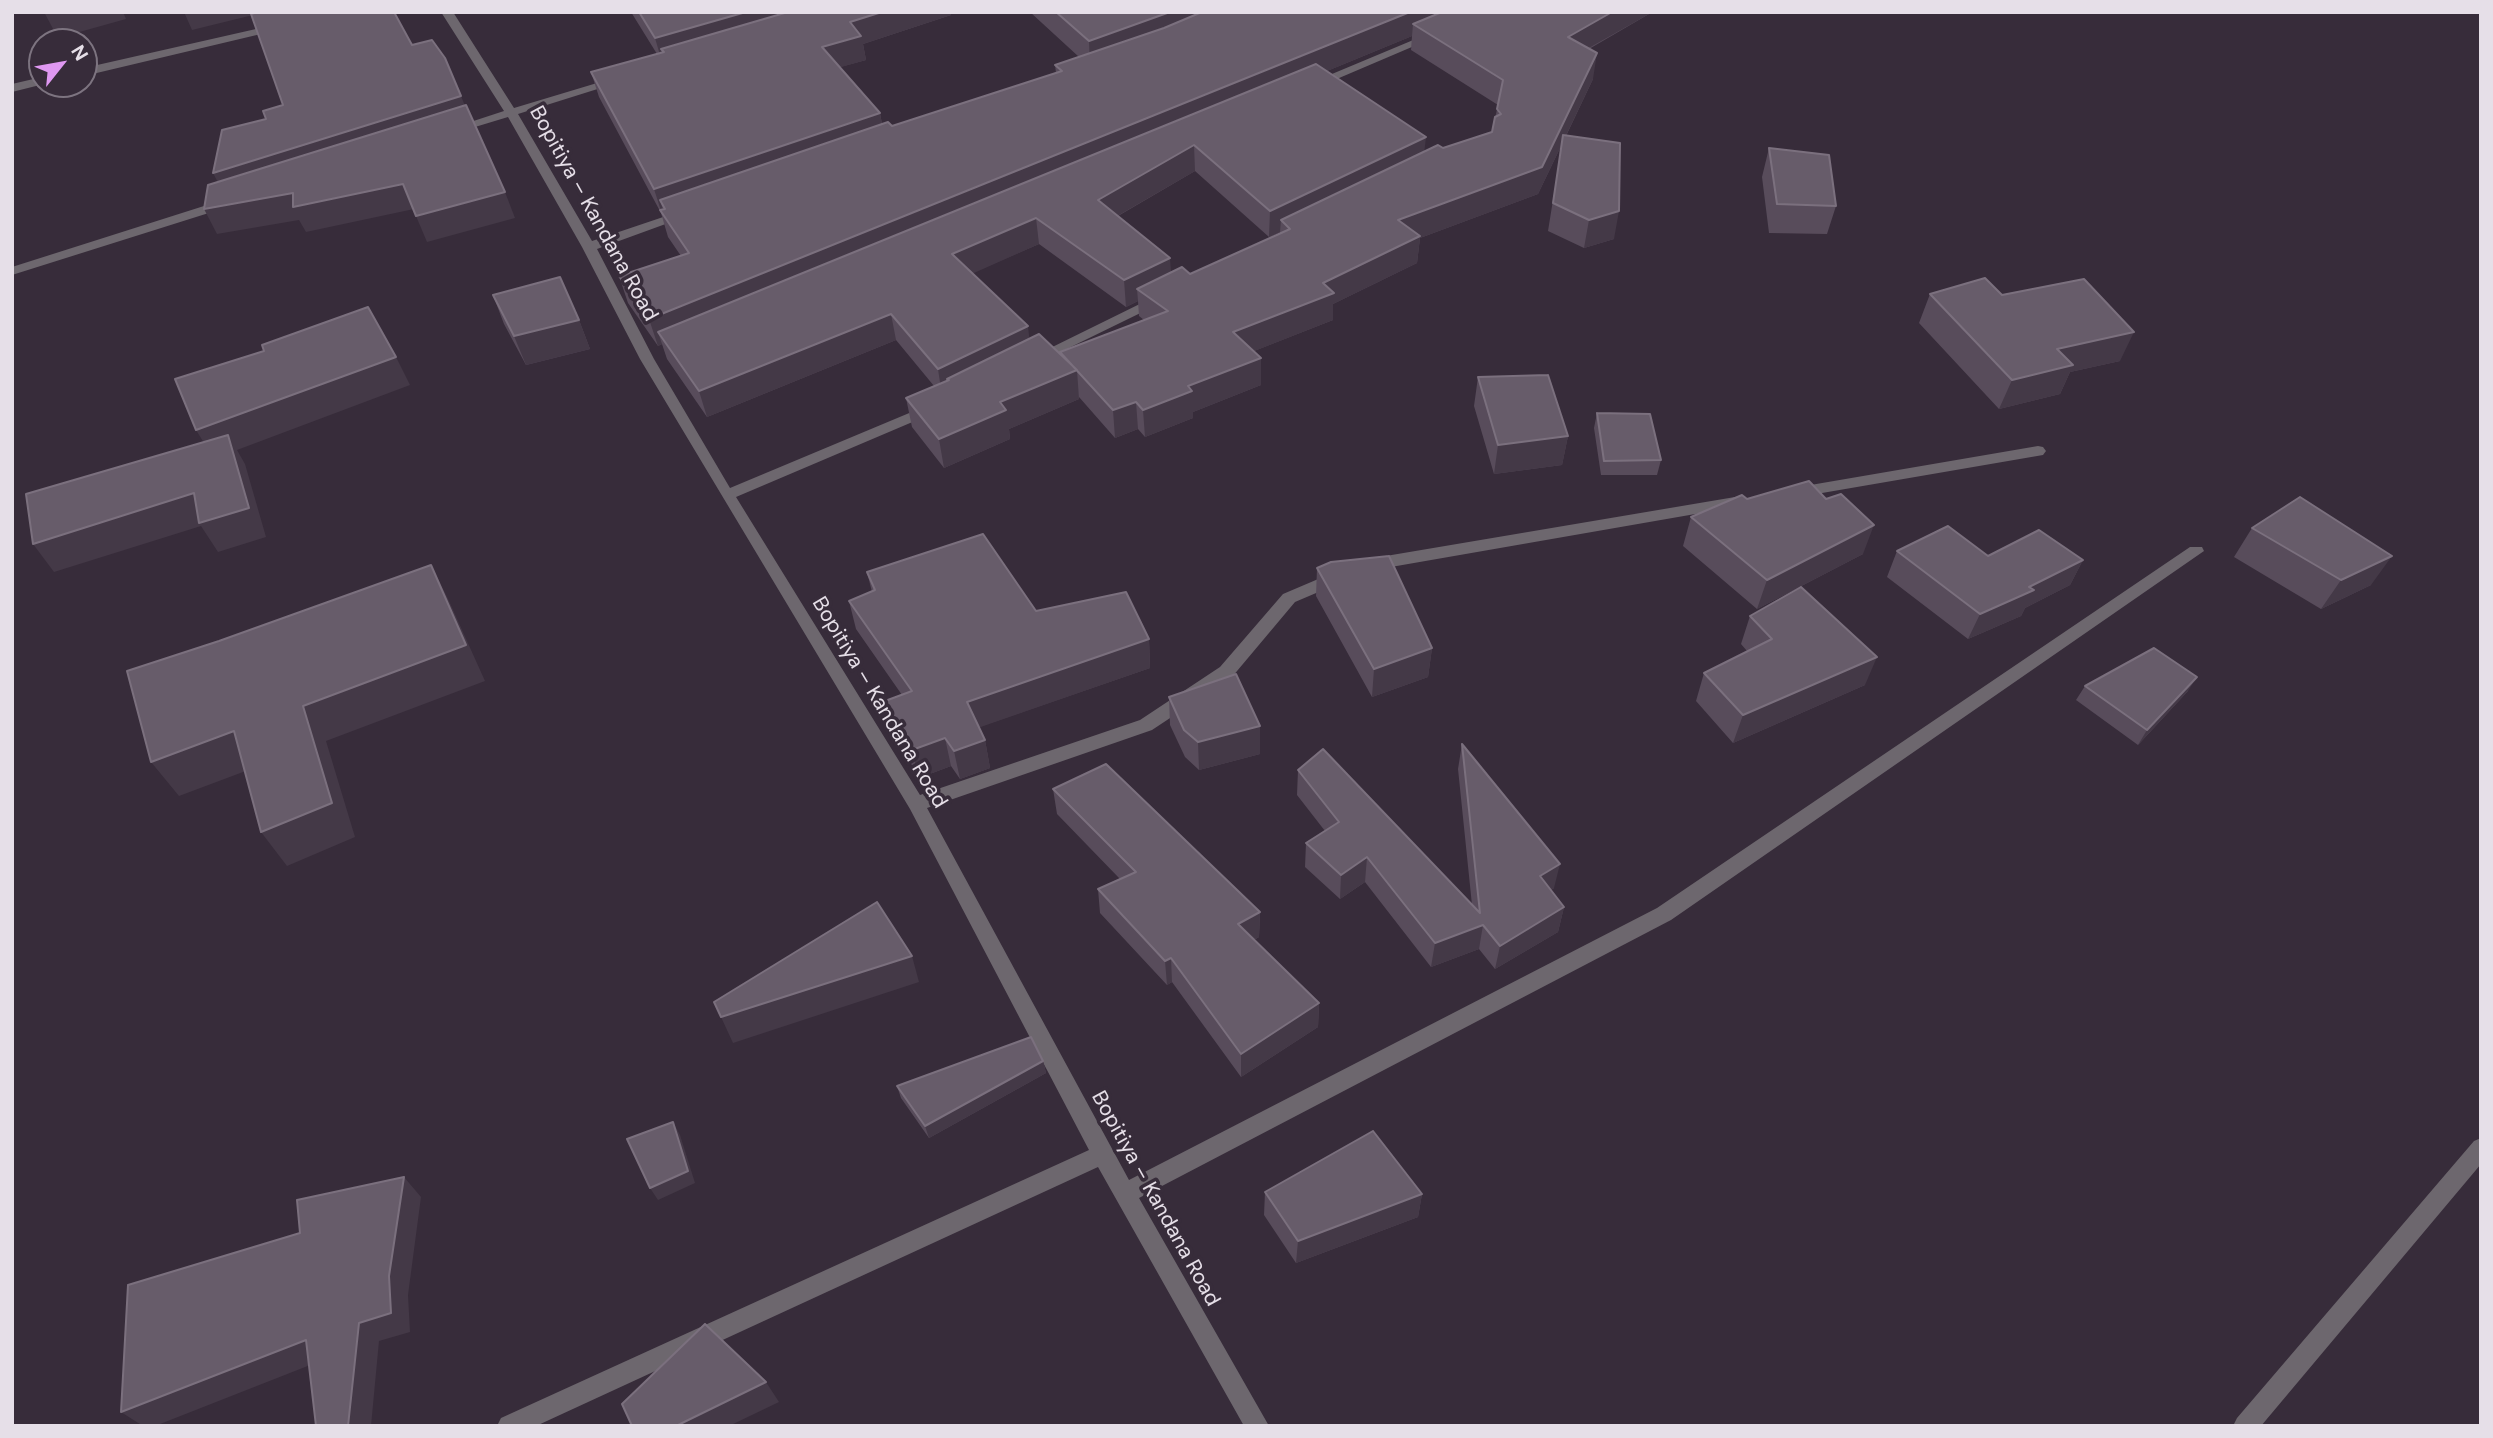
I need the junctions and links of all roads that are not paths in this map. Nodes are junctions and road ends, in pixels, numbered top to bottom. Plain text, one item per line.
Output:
1 (447, 12) edge
2 (288, 25) edge
3 (1451, 28) edge
4 (98, 69) edge
5 (631, 77) edge
6 (1297, 91) edge
7 (511, 112) junction
8 (445, 133) edge
9 (235, 200) edge
10 (693, 211) edge
11 (589, 247) junction
12 (12, 271) edge
13 (1167, 295) edge
14 (1018, 367) edge
15 (944, 403) edge
16 (2038, 451) dead end
17 (727, 495) junction
18 (1779, 495) edge
19 (1752, 499) edge
20 (2196, 551) dead end
21 (916, 804) junction
22 (2481, 1148) edge
23 (1102, 1154) junction
24 (1124, 1194) junction
25 (509, 1426) edge
26 (1257, 1426) edge
27 (2245, 1426) edge

1 - 7 street, Bopitiya – Kandana Road
2 - 4 street
3 - 6 street
5 - 7 street
7 - 8 street
7 - 11 street, Bopitiya – Kandana Road
9 - 12 street
10 - 11 street
11 - 17 street, Bopitiya – Kandana Road
13 - 14 street
15 - 17 street
16 - 18 street
17 - 21 street, Bopitiya – Kandana Road
19 - 21 street
20 - 24 street
21 - 23 street, Bopitiya – Kandana Road
22 - 27 street
23 - 24 street, Bopitiya – Kandana Road
23 - 25 street
24 - 26 street, Bopitiya – Kandana Road

